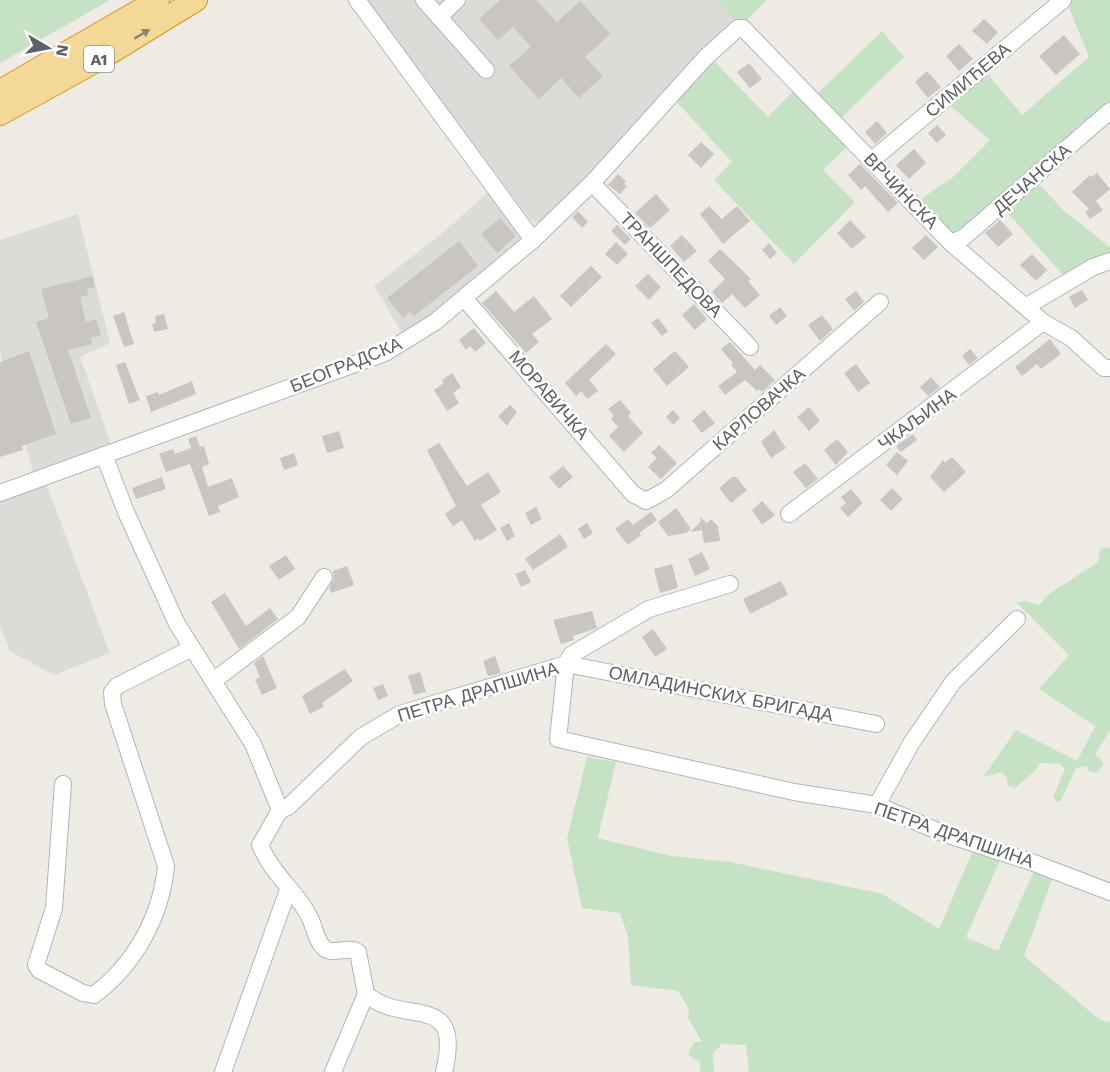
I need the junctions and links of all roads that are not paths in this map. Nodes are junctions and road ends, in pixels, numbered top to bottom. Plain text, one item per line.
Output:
1 (158, 0) edge
2 (196, 0) edge
3 (357, 0) edge
4 (424, 0) edge
5 (457, 0) edge
6 (1064, 0) edge
7 (439, 17) junction
8 (705, 58) joint
9 (486, 70) dead end
10 (0, 91) edge
11 (1110, 111) edge
12 (0, 114) edge
13 (872, 160) junction
14 (592, 183) junction
15 (533, 240) junction
16 (951, 243) junction
17 (1110, 261) edge
18 (464, 298) junction
19 (880, 302) dead end
20 (1027, 306) junction
21 (1043, 322) junction
22 (750, 347) dead end
23 (1110, 368) edge
24 (104, 455) junction
25 (0, 493) edge
26 (633, 494) joint
27 (789, 514) dead end
28 (324, 577) dead end
29 (730, 584) dead end
30 (1017, 619) dead end
31 (192, 648) junction
32 (567, 664) junction
33 (213, 681) junction
34 (876, 724) dead end
35 (63, 784) dead end
36 (877, 805) junction
37 (280, 810) junction
38 (288, 890) junction
39 (1110, 892) edge
40 (366, 994) junction
41 (224, 1072) edge
42 (333, 1072) edge
43 (444, 1072) edge

1 - 10 highway, A1
12 -> 2 highway, A1
3 - 15 street
4 - 7 street
5 - 7 street
6 - 13 street, СИМИЋЕВА
7 - 9 street
8 - 13 street, ВРЧИНСКА
8 - 14 street, БЕОГРАДСКА
11 - 16 street, ДЕЧАНСКА
13 - 16 street, ВРЧИНСКА
14 - 15 street, БЕОГРАДСКА
14 - 22 street, ТРАНШПЕДОВА
15 - 18 street, БЕОГРАДСКА
16 - 20 street, ВРЧИНСКА
17 - 20 street
18 - 24 street, БЕОГРАДСКА
18 - 26 street, МОРАВИЧКА
19 - 26 street, КАРЛОВАЧКА
20 - 21 street, ВРЧИНСКА
21 - 23 street, ВРЧИНСКА
21 - 27 street, ЧКАЉИНА
24 - 25 street, БЕОГРАДСКА
24 - 31 street
28 - 33 street
29 - 32 street
30 - 36 street
31 - 33 street
31 - 35 street
32 - 34 street, ОМЛАДИНСКИХ БРИГАДА
32 - 36 street, ПЕТРА ДРАПШИНА
32 - 37 street, ПЕТРА ДРАПШИНА
33 - 37 street
36 - 39 street, ПЕТРА ДРАПШИНА
37 - 38 street
38 - 40 street
38 - 41 street
40 - 42 street
40 - 43 street

